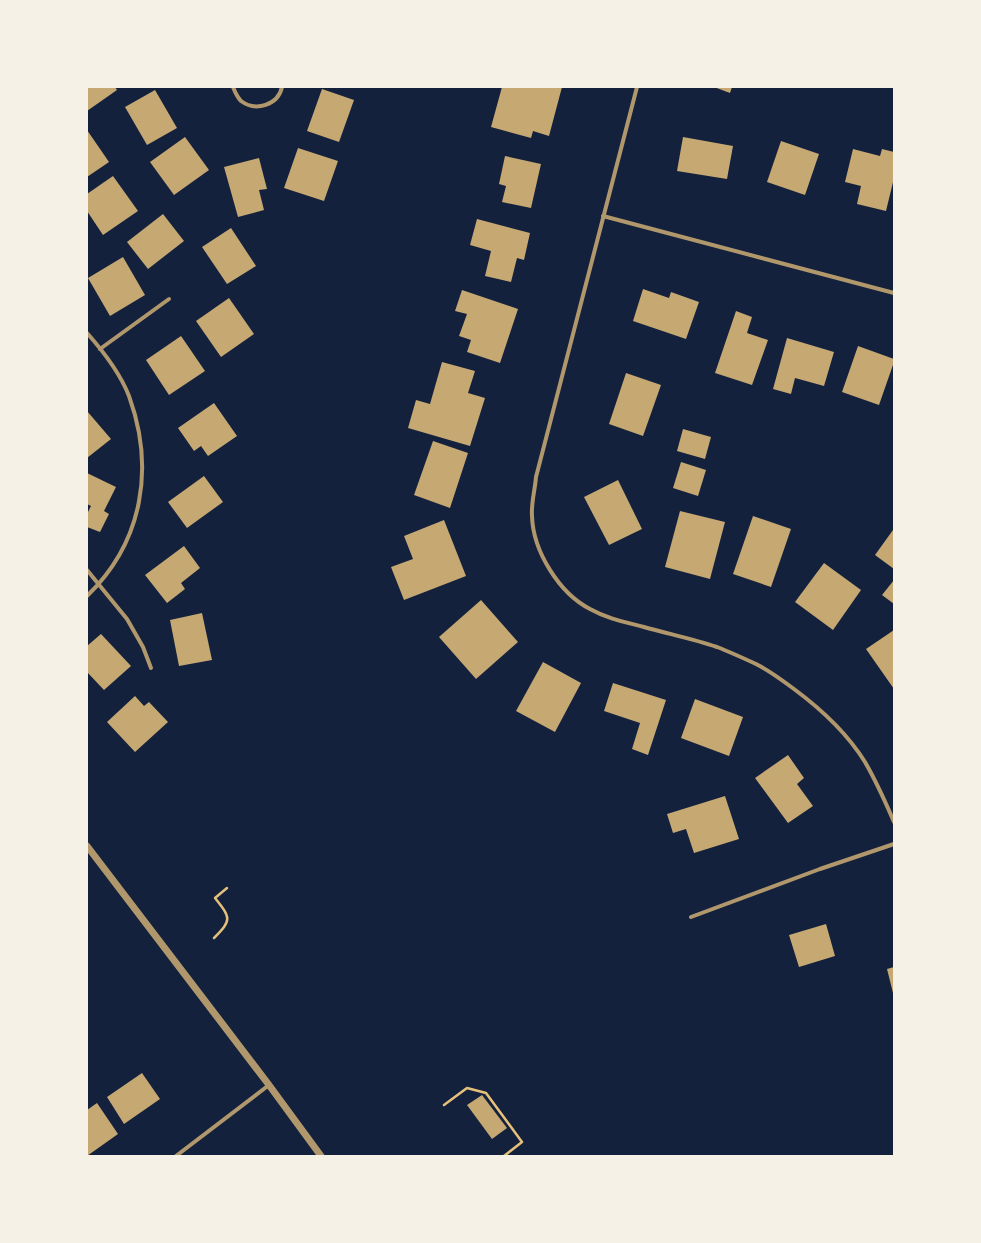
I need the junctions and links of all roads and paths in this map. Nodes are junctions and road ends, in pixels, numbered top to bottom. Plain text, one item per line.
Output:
1 (233, 87) edge
2 (282, 87) edge
3 (637, 87) edge
4 (603, 216) junction
5 (894, 293) edge
6 (169, 299) dead end
7 (87, 333) edge
8 (100, 349) junction
9 (87, 570) edge
10 (99, 584) junction
11 (87, 596) edge
12 (151, 668) dead end
13 (894, 822) edge
14 (894, 844) edge
15 (87, 846) edge
16 (227, 888) dead end
17 (691, 917) dead end
18 (214, 938) dead end
19 (269, 1085) junction
20 (444, 1105) dead end
21 (176, 1156) edge
22 (322, 1156) edge
23 (504, 1156) edge

1 - 2 street
3 - 4 street
4 - 5 street
4 - 13 street
6 - 8 street
7 - 8 street
8 - 10 street
9 - 10 street
10 - 11 street
10 - 12 street
14 - 17 street
15 - 19 street
16 - 18 path
19 - 21 street
19 - 22 street
20 - 23 path

